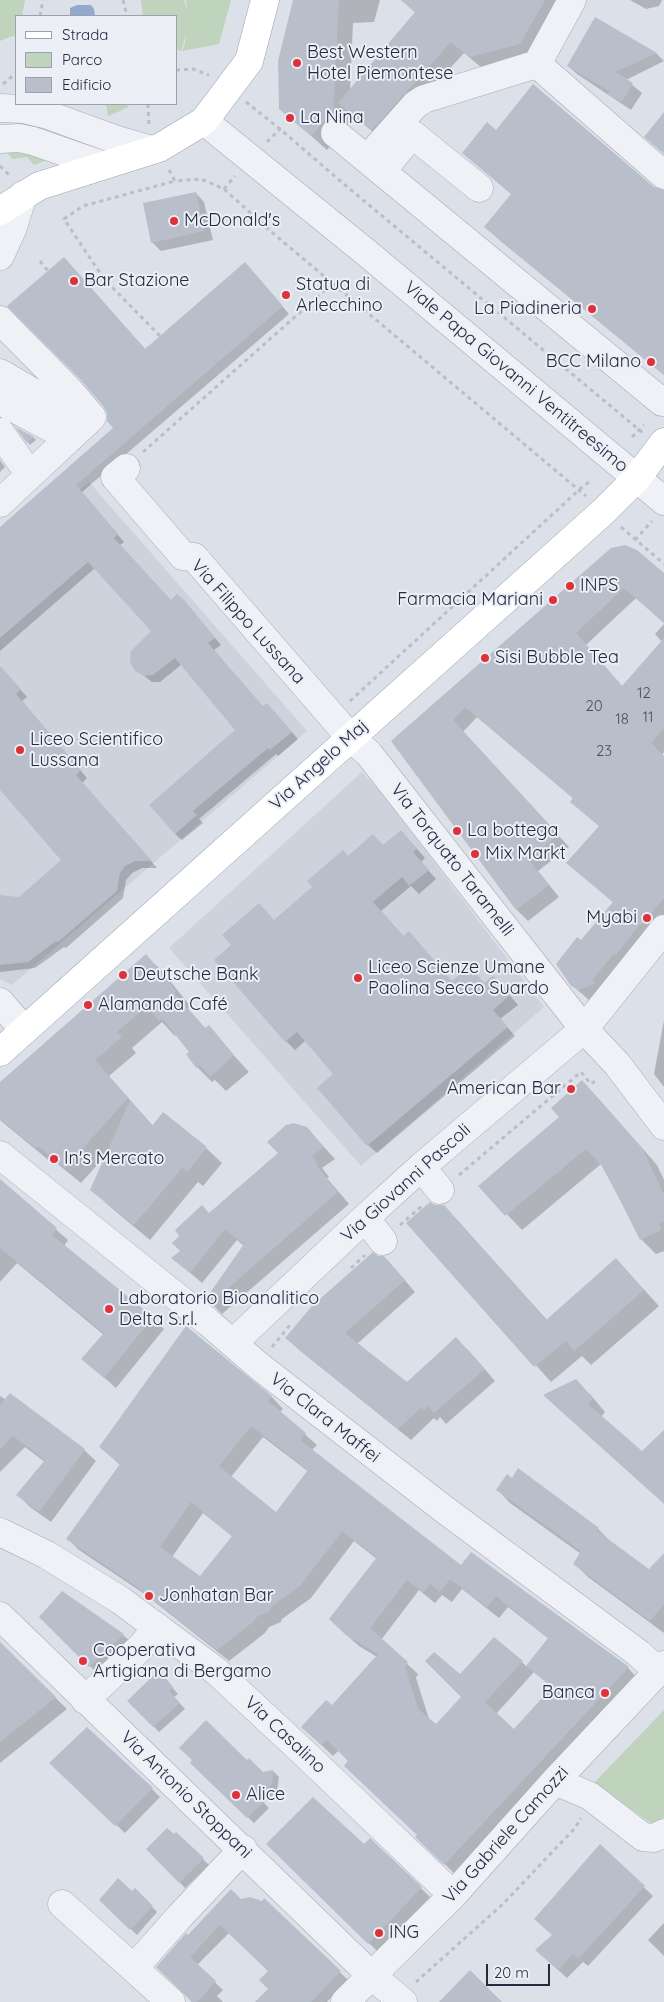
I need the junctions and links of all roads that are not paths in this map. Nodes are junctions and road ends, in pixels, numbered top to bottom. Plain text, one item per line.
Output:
1 (265, 0) edge
2 (572, 0) edge
3 (537, 64) junction
4 (0, 108) edge
5 (204, 122) junction
6 (334, 132) dead end
7 (0, 139) edge
8 (156, 149) junction
9 (374, 165) junction
10 (102, 166) junction
11 (664, 175) edge
12 (16, 185) junction
13 (479, 188) dead end
14 (0, 211) edge
15 (0, 256) edge
16 (0, 320) edge
17 (0, 374) edge
18 (0, 400) edge
19 (662, 402) dead end
20 (83, 426) junction
21 (0, 432) edge
22 (663, 444) edge
23 (126, 468) road end
24 (30, 475) junction
25 (637, 478) junction
26 (0, 503) edge
27 (661, 507) edge
28 (341, 727) junction
29 (664, 929) edge
30 (0, 1002) edge
31 (584, 1029) junction
32 (24, 1030) junction
33 (0, 1052) edge
34 (661, 1118) edge
35 (0, 1155) edge
36 (421, 1167) junction
37 (440, 1190) dead end
38 (364, 1218) junction
39 (383, 1241) dead end
40 (233, 1343) junction
41 (0, 1532) edge
42 (0, 1616) edge
43 (156, 1627) junction
44 (661, 1668) edge
45 (85, 1700) junction
46 (555, 1780) junction
47 (664, 1833) edge
48 (243, 1849) junction
49 (453, 1896) junction
50 (62, 1904) dead end
51 (134, 1968) junction
52 (371, 1975) junction
53 (402, 2001) edge
54 (171, 2002) edge
55 (345, 2002) edge

1 - 5 main road
2 - 3 street
3 - 9 street
3 - 11 street
4 - 8 street
5 - 8 main road
5 - 25 street, Viale Papa Giovanni Ventitreesimo
6 - 9 street
7 - 10 street
8 - 10 main road
9 - 13 street
9 - 19 street
10 - 12 main road
12 - 14 main road
12 - 15 street
16 - 20 street
17 - 20 street
18 - 20 street
20 - 24 street
21 - 24 street
22 - 25 main road, Via Angelo Maj
23 - 28 street, Via Filippo Lussana
24 - 26 street
25 - 27 street, Viale Papa Giovanni Ventitreesimo
25 - 28 main road, Via Angelo Maj
28 - 31 street, Via Torquato Taramelli
28 - 32 main road, Via Angelo Maj
29 - 31 street, Via Giovanni Pascoli
30 - 32 street
31 - 34 street, Via Torquato Taramelli
31 - 36 street, Via Giovanni Pascoli
32 - 33 main road, Via Angelo Maj
35 - 40 street, Via Clara Maffei
36 - 37 street
36 - 38 street, Via Giovanni Pascoli
38 - 39 street
38 - 40 street, Via Giovanni Pascoli
40 - 44 street, Via Clara Maffei
41 - 43 street, Via Casalino
42 - 45 street, Via Antonio Stoppani
43 - 45 street
43 - 49 street, Via Casalino
44 - 46 street, Via Gabriele Camozzi
45 - 48 street, Via Antonio Stoppani
46 - 47 street
46 - 49 street, Via Gabriele Camozzi
48 - 51 street
48 - 52 street, Via Antonio Stoppani
49 - 52 street, Via Gabriele Camozzi
50 - 51 street
51 - 54 street
52 - 53 street, Via Antonio Stoppani
52 - 55 street, Via Gabriele Camozzi

